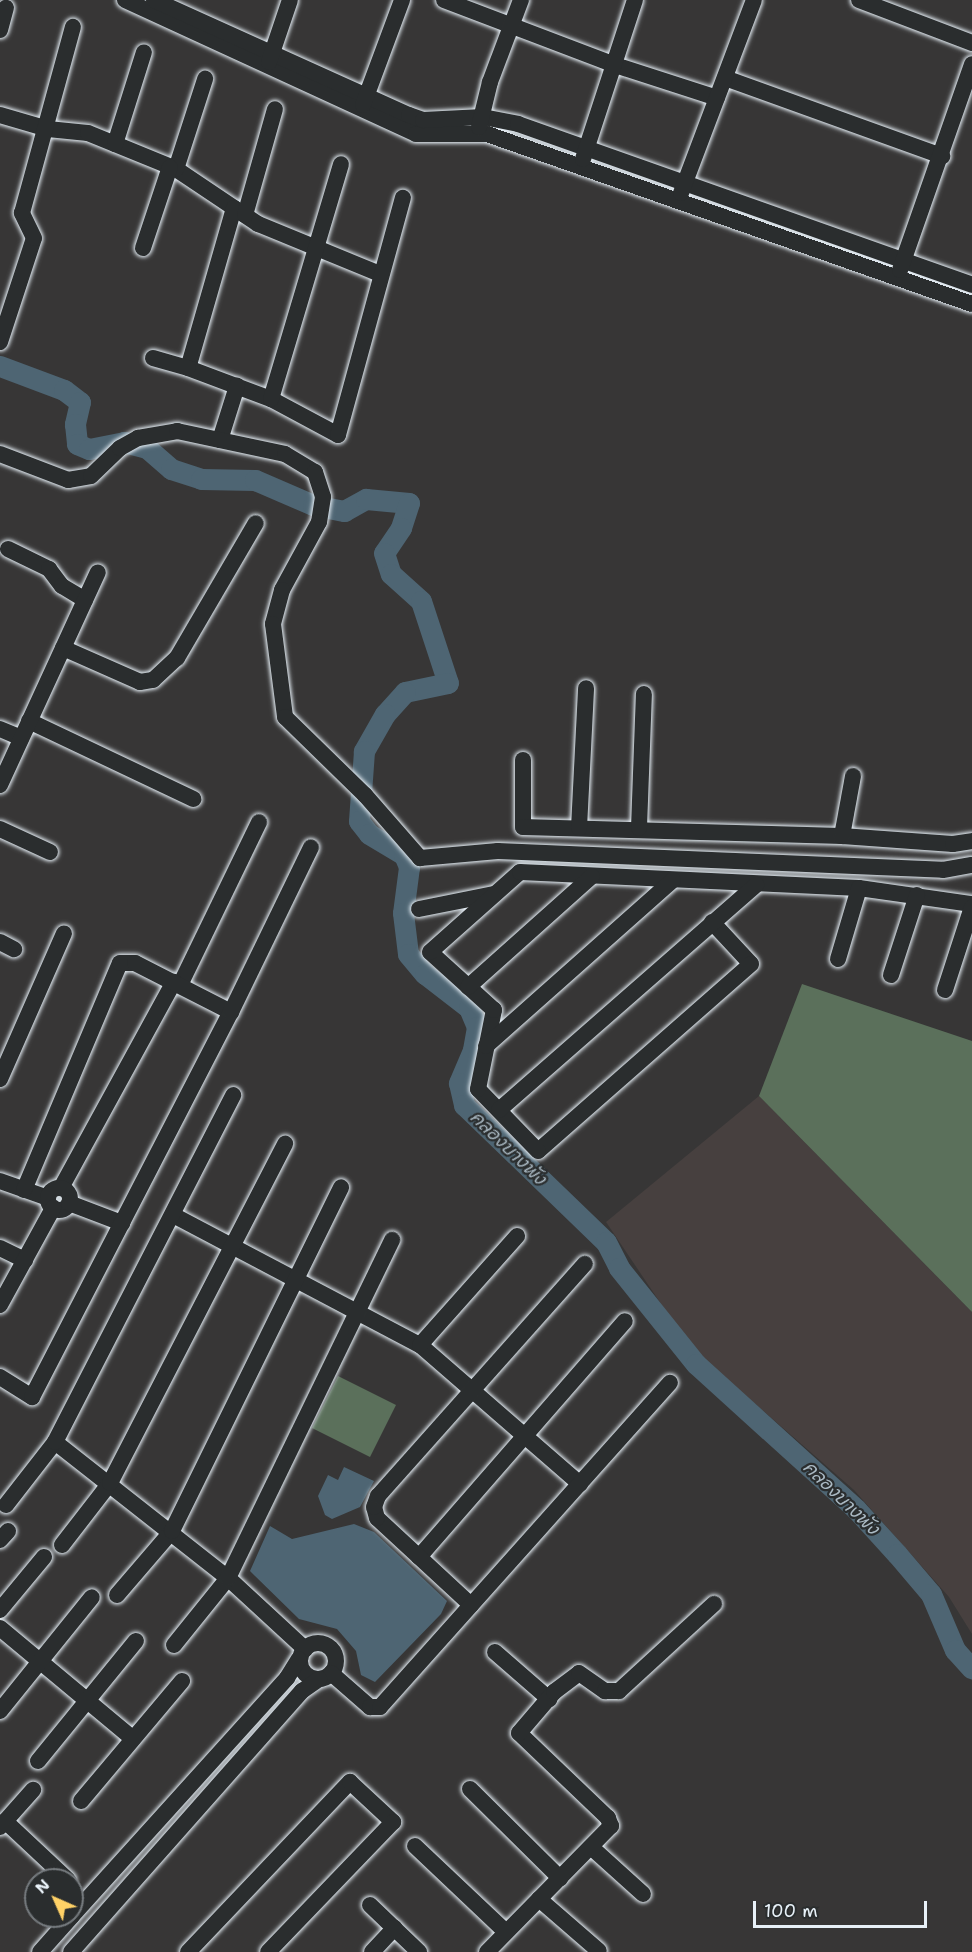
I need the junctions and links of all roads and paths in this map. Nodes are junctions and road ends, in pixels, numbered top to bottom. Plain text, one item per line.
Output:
1 (125, 0) edge
2 (154, 0) edge
3 (290, 0) edge
4 (402, 0) edge
5 (444, 0) edge
6 (521, 0) edge
7 (635, 0) edge
8 (754, 0) edge
9 (860, 0) edge
10 (6, 8) dead end
11 (513, 24) junction
12 (74, 27) dead end
13 (0, 30) edge
14 (972, 43) edge
15 (144, 52) dead end
16 (270, 59) junction
17 (972, 64) edge
18 (615, 65) junction
19 (724, 78) junction
20 (205, 79) dead end
21 (717, 98) junction
22 (364, 103) junction
23 (275, 109) dead end
24 (0, 115) edge
25 (480, 117) junction
26 (48, 129) junction
27 (478, 134) junction
28 (115, 144) junction
29 (586, 148) junction
30 (942, 156) junction
31 (341, 164) dead end
32 (580, 167) junction
33 (173, 168) junction
34 (685, 184) junction
35 (403, 198) dead end
36 (676, 201) junction
37 (240, 212) junction
38 (820, 231) junction
39 (315, 247) junction
40 (143, 248) dead end
41 (815, 249) junction
42 (903, 261) junction
43 (380, 274) junction
44 (897, 278) junction
45 (972, 285) edge
46 (972, 304) edge
47 (0, 342) edge
48 (153, 358) dead end
49 (188, 368) junction
50 (237, 386) junction
51 (271, 399) junction
52 (220, 440) junction
53 (0, 454) edge
54 (256, 523) dead end
55 (8, 549) dead end
56 (98, 572) dead end
57 (85, 600) junction
58 (63, 648) junction
59 (586, 688) dead end
60 (644, 693) dead end
61 (29, 721) junction
62 (0, 729) edge
63 (21, 738) junction
64 (523, 760) dead end
65 (853, 776) dead end
66 (0, 786) edge
67 (194, 799) dead end
68 (259, 822) dead end
69 (579, 828) junction
70 (639, 828) junction
71 (0, 829) edge
72 (842, 836) junction
73 (972, 841) edge
74 (311, 847) dead end
75 (50, 852) dead end
76 (972, 866) edge
77 (592, 876) junction
78 (673, 880) junction
79 (756, 885) junction
80 (859, 888) junction
81 (495, 894) junction
82 (917, 895) junction
83 (972, 905) edge
84 (419, 909) dead end
85 (712, 922) junction
86 (64, 933) dead end
87 (838, 958) dead end
88 (891, 975) dead end
89 (177, 983) junction
90 (468, 987) junction
91 (945, 990) dead end
92 (231, 1012) junction
93 (486, 1046) junction
94 (0, 1079) edge
95 (233, 1095) dead end
96 (499, 1110) junction
97 (285, 1144) dead end
98 (0, 1181) edge
99 (341, 1186) dead end
100 (24, 1190) junction
101 (58, 1199) junction
102 (173, 1215) junction
103 (122, 1223) junction
104 (517, 1236) dead end
105 (392, 1240) dead end
106 (236, 1246) junction
107 (0, 1248) edge
108 (25, 1260) junction
109 (585, 1264) dead end
110 (296, 1280) junction
111 (0, 1305) edge
112 (359, 1311) junction
113 (625, 1321) dead end
114 (420, 1345) junction
115 (0, 1377) edge
116 (670, 1383) dead end
117 (472, 1390) junction
118 (524, 1436) junction
119 (55, 1442) junction
120 (110, 1483) junction
121 (580, 1484) junction
122 (6, 1505) dead end
123 (172, 1531) junction
124 (62, 1545) dead end
125 (44, 1557) dead end
126 (418, 1557) junction
127 (228, 1578) junction
128 (117, 1595) dead end
129 (92, 1597) dead end
130 (714, 1604) dead end
131 (471, 1605) junction
132 (0, 1610) edge
133 (0, 1628) edge
134 (136, 1641) dead end
135 (174, 1645) dead end
136 (495, 1652) dead end
137 (302, 1654) junction
138 (39, 1659) junction
139 (325, 1676) junction
140 (182, 1681) dead end
141 (87, 1698) junction
142 (549, 1699) junction
143 (0, 1711) edge
144 (133, 1739) junction
145 (38, 1761) dead end
146 (470, 1789) dead end
147 (33, 1790) dead end
148 (81, 1801) dead end
149 (3, 1824) edge
150 (416, 1846) dead end
151 (591, 1847) junction
152 (54, 1868) edge
153 (560, 1878) junction
154 (84, 1894) edge
155 (643, 1894) dead end
156 (88, 1898) junction
157 (539, 1899) junction
158 (84, 1902) edge
159 (370, 1905) dead end
160 (105, 1913) junction
161 (61, 1928) edge
162 (394, 1929) junction
163 (506, 1932) junction
164 (599, 1951) edge
165 (40, 1952) edge
166 (71, 1952) edge
167 (188, 1952) edge
168 (268, 1952) edge
169 (372, 1952) edge
170 (419, 1952) edge
171 (487, 1952) edge

1 - 16 street
2 - 16 street
3 - 16 street
4 - 22 street
5 - 11 street
6 - 11 street
7 - 18 street
8 - 19 street
9 - 14 street
10 - 13 street
11 - 18 street
11 - 25 street
12 - 26 street
15 - 28 street
16 - 22 street
17 - 30 street
18 - 21 street
18 - 29 street
19 - 21 street
19 - 30 street
20 - 33 street
21 - 34 street
22 - 25 street
22 - 27 street
23 - 37 street
24 - 26 street
25 - 27 street
25 - 29 street
26 - 28 street
26 - 47 street
27 - 32 street
28 - 33 street
29 - 32 street
29 - 34 street
30 - 42 street
31 - 39 street
32 - 36 street
33 - 37 street
33 - 40 street
34 - 36 street
34 - 38 street
35 - 43 street
36 - 41 street
37 - 39 street
37 - 49 street
38 - 41 street
38 - 42 street
39 - 43 street
39 - 51 street
41 - 44 street
42 - 44 street
42 - 45 street
43 - 51 street
44 - 46 street
48 - 49 street
49 - 50 street
50 - 51 street
50 - 52 street
52 - 53 street
52 - 76 street
54 - 58 street
55 - 57 street
56 - 57 street
57 - 58 street
58 - 61 street
59 - 69 street
60 - 70 street
61 - 63 street
61 - 67 street
62 - 63 street
63 - 66 street
64 - 69 street
65 - 72 street
68 - 89 street
69 - 70 street
70 - 72 street
71 - 75 street
72 - 73 street
74 - 92 street
77 - 78 street
77 - 81 street
77 - 90 street
78 - 79 street
78 - 93 street
79 - 80 street
79 - 85 street
80 - 82 street
80 - 87 street
81 - 84 street
81 - 90 street
82 - 83 street
82 - 88 street
83 - 91 street
85 - 96 street
85 - 96 street
86 - 94 street
89 - 92 street
89 - 100 street
89 - 101 street
90 - 93 street
92 - 103 street
93 - 96 street
95 - 102 street
97 - 106 street
98 - 100 street
99 - 110 street
100 - 101 street
101 - 103 street
101 - 108 street
102 - 106 street
102 - 119 street
103 - 115 street
104 - 114 street
105 - 112 street
106 - 110 street
106 - 120 street
107 - 108 street
108 - 111 street
109 - 117 street
110 - 112 street
110 - 123 street
112 - 114 street
112 - 127 street
113 - 118 street
114 - 117 street
116 - 121 street
117 - 118 street
117 - 126 street
118 - 121 street
118 - 126 street
119 - 120 street
119 - 122 street
120 - 123 street
120 - 124 street
121 - 131 street
123 - 127 street
123 - 128 street
125 - 132 street
126 - 131 street
127 - 135 street
127 - 137 street
129 - 138 street
130 - 142 street
131 - 139 street
133 - 138 street
134 - 141 street
136 - 142 street
137 - 139 street
137 - 139 street
137 - 156 street
138 - 141 street
138 - 143 street
139 - 160 street
140 - 144 street
141 - 144 street
141 - 145 street
142 - 151 street
144 - 148 street
146 - 153 street
147 - 149 street
149 - 152 street
150 - 163 street
151 - 153 street
151 - 155 street
153 - 157 street
154 - 156 street
156 - 158 street
156 - 160 street
157 - 163 street
157 - 164 street
159 - 162 street
160 - 166 street
161 - 165 street
162 - 169 street
162 - 170 street
163 - 171 street
167 - 168 street

